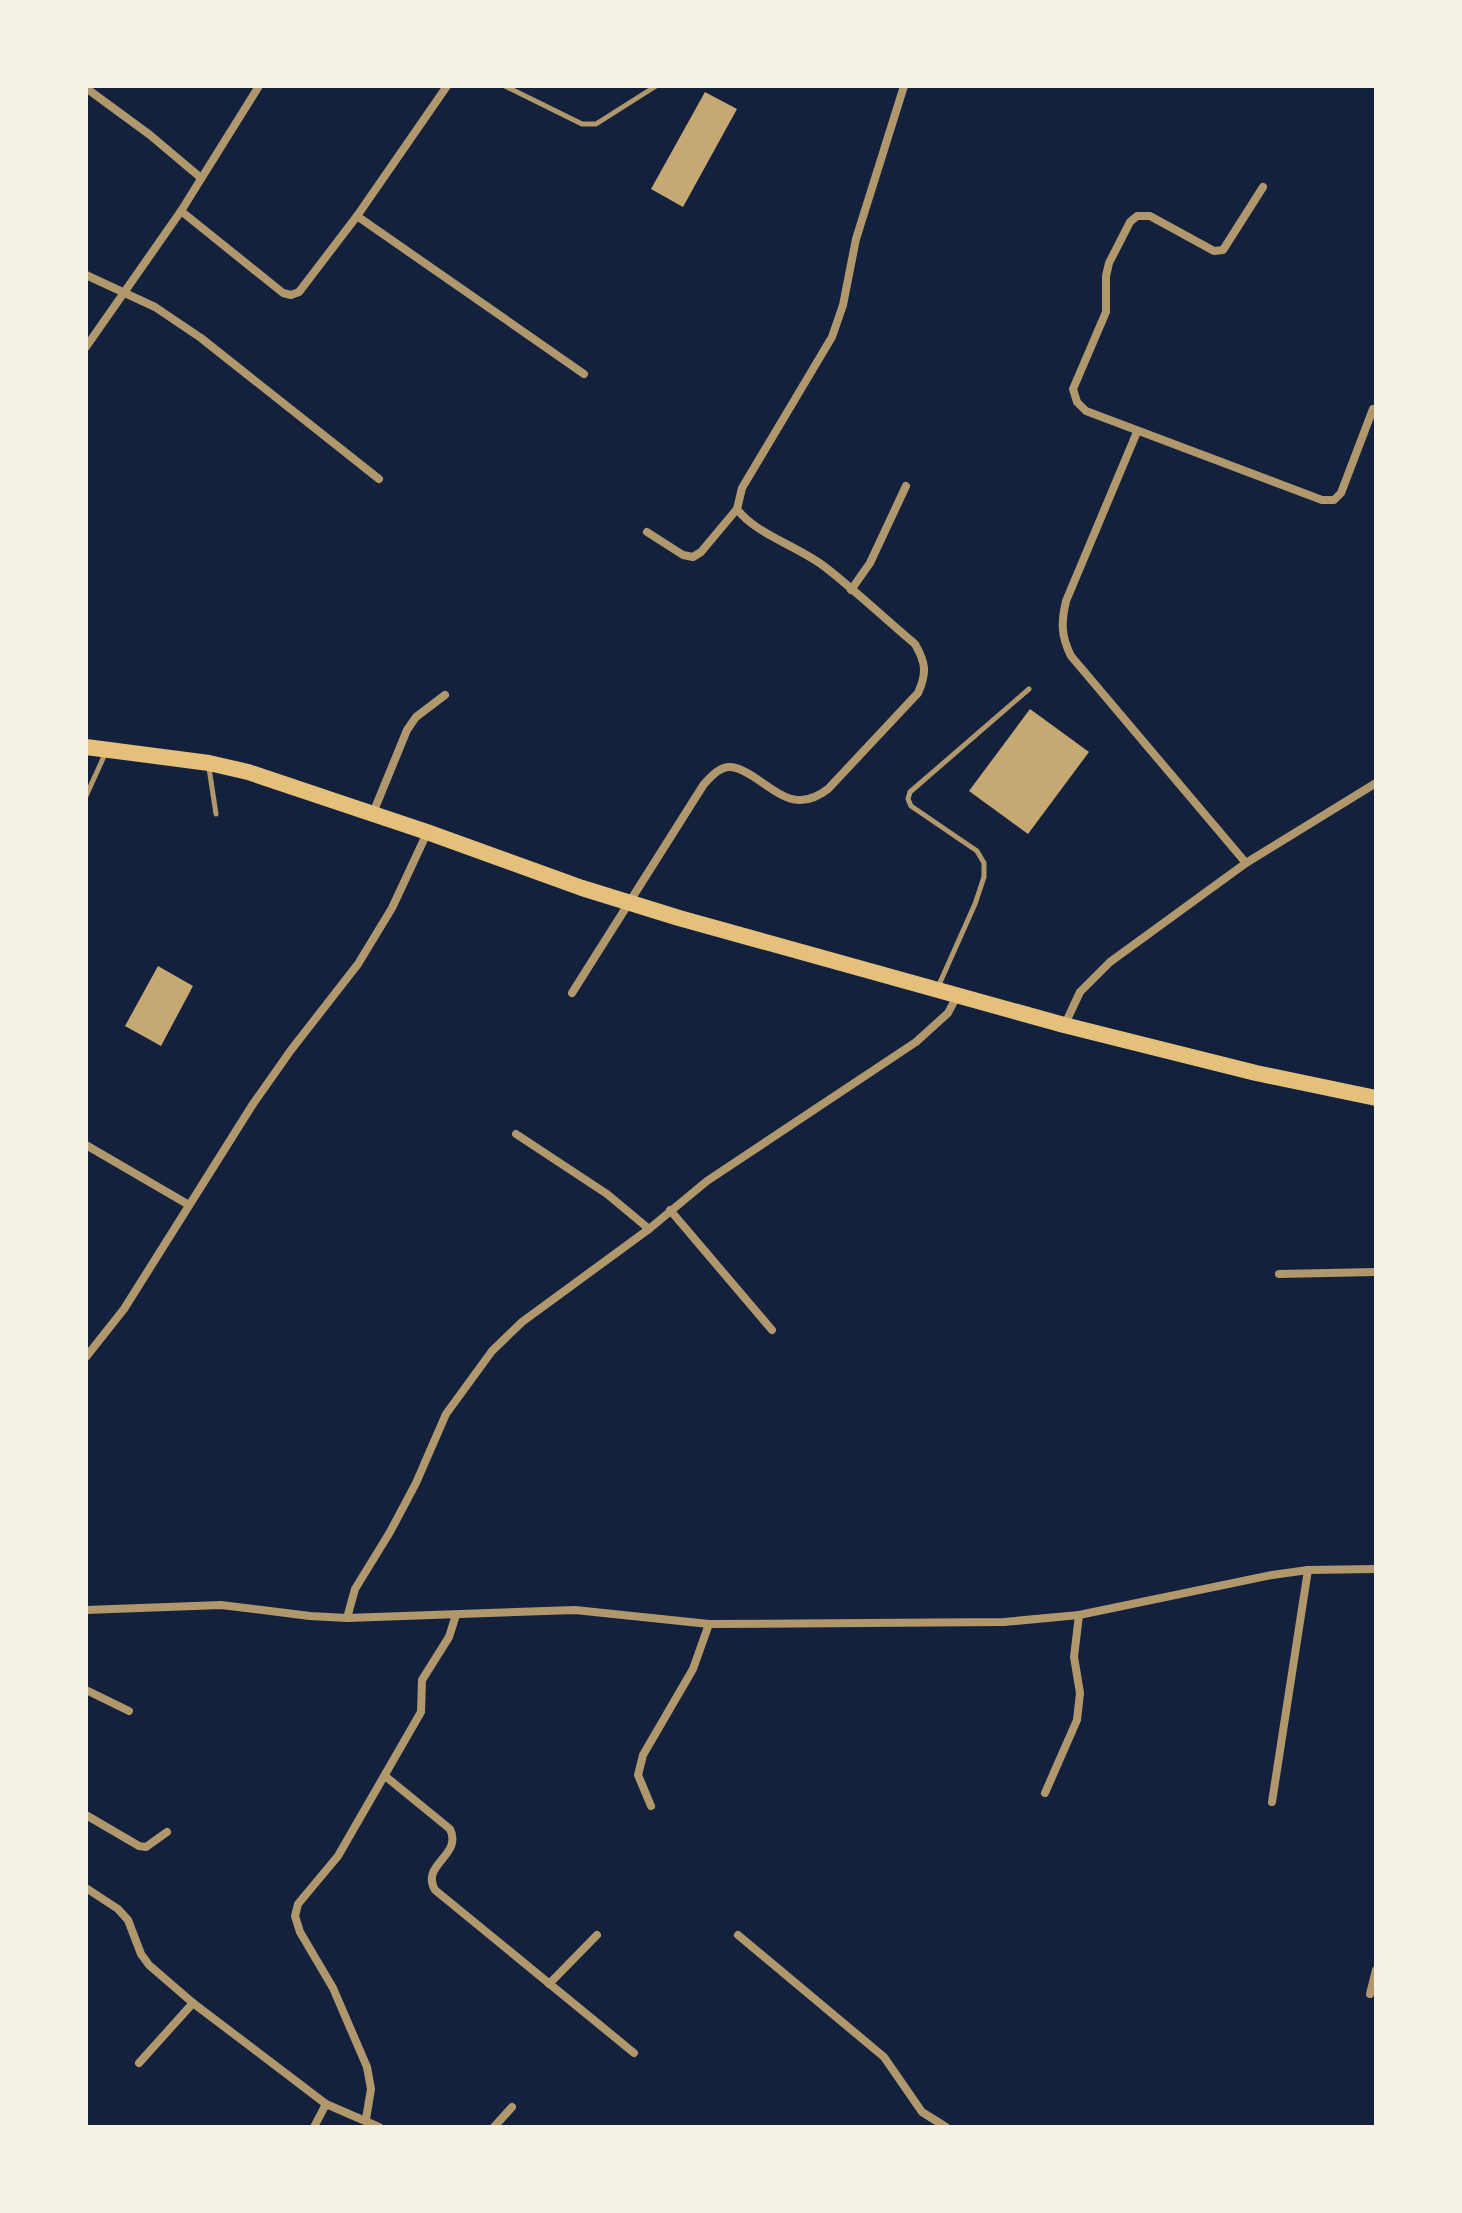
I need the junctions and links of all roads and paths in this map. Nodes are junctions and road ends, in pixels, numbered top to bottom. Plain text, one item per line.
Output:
1 (259, 86) edge
2 (447, 86) edge
3 (505, 86) edge
4 (656, 86) edge
5 (904, 86) edge
6 (86, 88) edge
7 (201, 178) junction
8 (1263, 187) dead end
9 (181, 211) junction
10 (357, 216) junction
11 (86, 275) edge
12 (125, 292) junction
13 (86, 347) edge
14 (584, 374) dead end
15 (1373, 409) dead end
16 (1137, 432) junction
17 (379, 479) dead end
18 (906, 486) dead end
19 (737, 509) junction
20 (647, 532) dead end
21 (851, 590) junction
22 (1029, 689) dead end
23 (445, 695) dead end
24 (86, 747) edge
25 (107, 750) junction
26 (209, 763) junction
27 (1376, 783) edge
28 (86, 796) edge
29 (373, 813) junction
30 (216, 814) dead end
31 (427, 832) junction
32 (1246, 863) junction
33 (628, 902) junction
34 (937, 991) junction
35 (572, 993) dead end
36 (957, 996) junction
37 (1064, 1025) junction
38 (1376, 1098) edge
39 (516, 1134) dead end
40 (86, 1145) edge
41 (189, 1205) junction
42 (670, 1210) junction
43 (649, 1229) junction
44 (1376, 1272) edge
45 (1279, 1274) dead end
46 (772, 1330) dead end
47 (86, 1357) edge
48 (1376, 1569) edge
49 (1308, 1570) junction
50 (86, 1610) edge
51 (456, 1615) junction
52 (1079, 1615) junction
53 (347, 1618) junction
54 (709, 1624) junction
55 (86, 1690) edge
56 (129, 1711) dead end
57 (385, 1776) junction
58 (1045, 1793) dead end
59 (1272, 1802) dead end
60 (651, 1806) dead end
61 (86, 1815) edge
62 (167, 1832) dead end
63 (86, 1888) edge
64 (597, 1935) dead end
65 (738, 1935) dead end
66 (1376, 1970) edge
67 (549, 1984) junction
68 (1370, 1994) dead end
69 (193, 2003) junction
70 (634, 2053) dead end
71 (139, 2063) dead end
72 (326, 2104) junction
73 (512, 2107) dead end
74 (366, 2119) junction
75 (314, 2127) edge
76 (379, 2127) edge
77 (494, 2127) edge
78 (946, 2127) edge

1 - 7 street
2 - 10 street
3 - 4 lane
5 - 19 street
6 - 7 street
7 - 9 street
8 - 16 street
9 - 10 street
9 - 12 street
10 - 14 street
11 - 12 street
12 - 13 street
12 - 17 street
15 - 16 street
16 - 32 street
18 - 21 street
19 - 20 street
19 - 21 street
21 - 33 street
22 - 34 lane
23 - 29 street
24 - 25 main road
25 - 26 main road
25 - 28 lane
26 - 29 main road
26 - 30 lane
27 - 32 street
29 - 31 main road
31 - 33 main road
31 - 41 street
32 - 37 street
33 - 34 main road
33 - 35 street
34 - 36 main road
36 - 37 main road
36 - 42 street
37 - 38 main road
39 - 43 street
40 - 41 street
41 - 47 street
42 - 43 street
42 - 46 street
43 - 53 street
44 - 45 street
48 - 49 street
49 - 52 street
49 - 59 street
50 - 53 street
51 - 53 street
51 - 54 street
51 - 57 street
52 - 54 street
52 - 58 street
54 - 60 street
55 - 56 street
57 - 67 street
57 - 74 street
61 - 62 street
63 - 69 street
64 - 67 street
65 - 78 street
66 - 68 street
67 - 70 street
69 - 71 street
69 - 72 street
72 - 74 street
72 - 75 street
73 - 77 street
74 - 76 street

